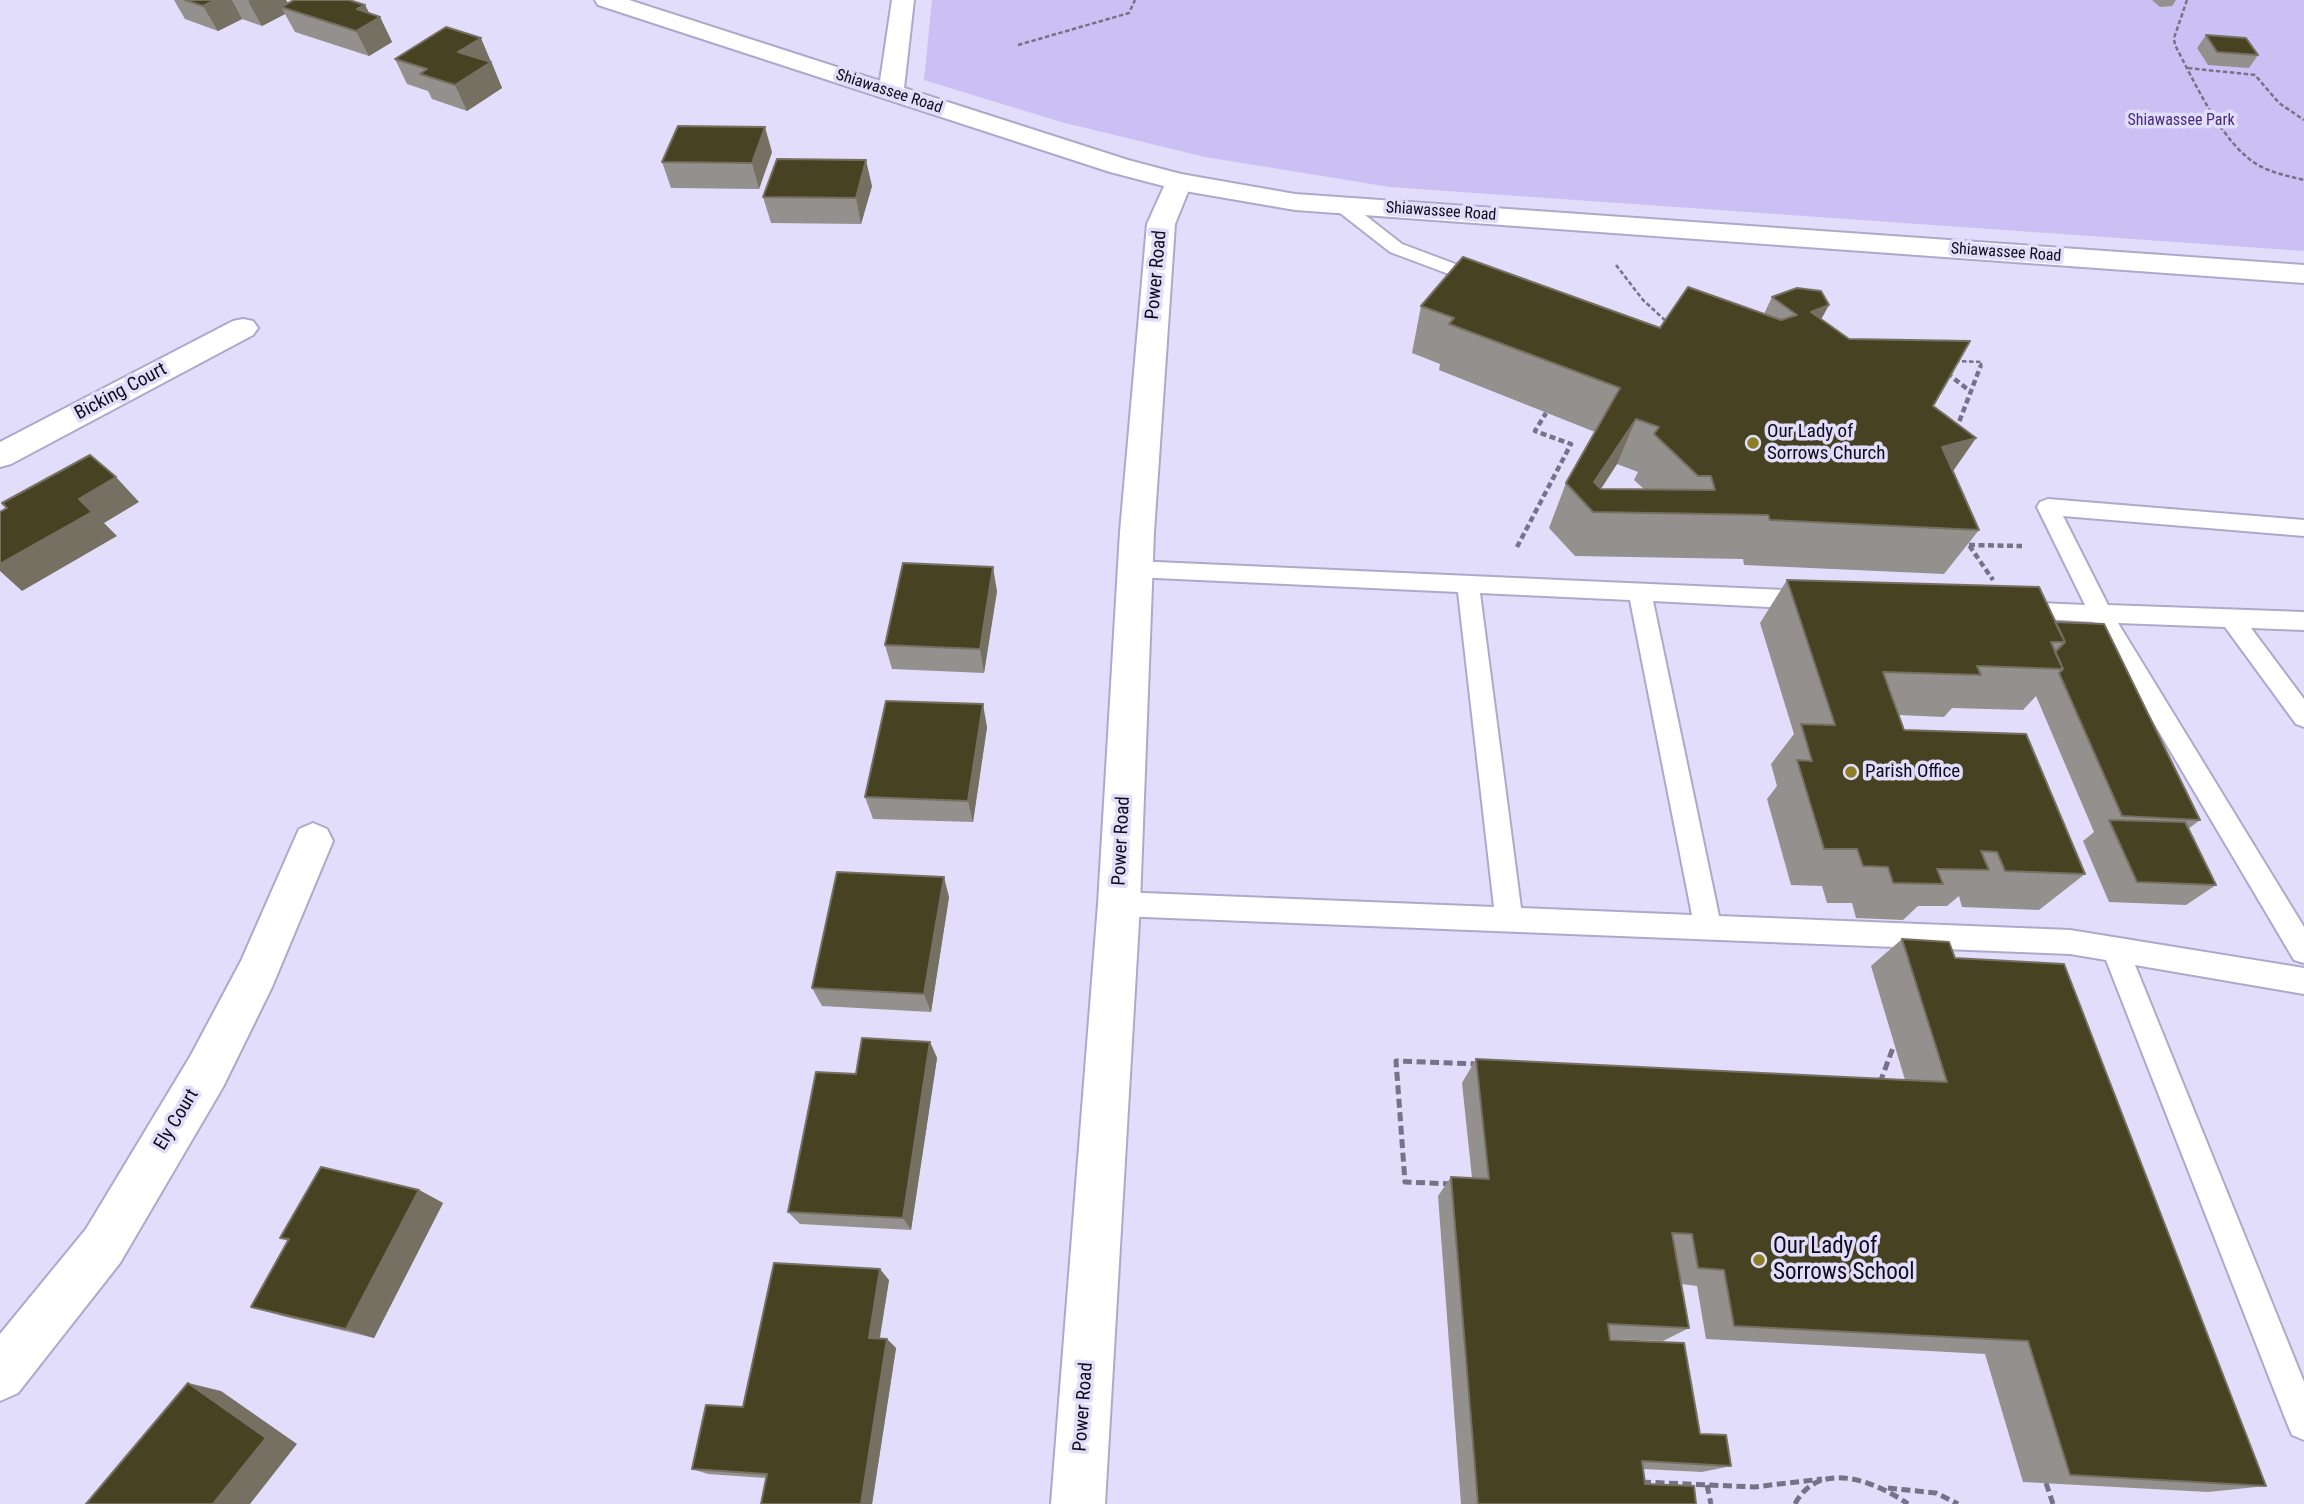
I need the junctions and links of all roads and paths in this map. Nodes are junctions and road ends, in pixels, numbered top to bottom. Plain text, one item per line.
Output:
1 (606, 0) edge
2 (903, 0) edge
3 (1135, 0) edge
4 (2188, 0) edge
5 (1018, 45) dead end
6 (2187, 68) junction
7 (891, 93) junction
8 (2304, 120) edge
9 (2304, 180) edge
10 (1179, 182) junction
11 (1341, 205) junction
12 (1614, 261) dead end
13 (2304, 274) edge
14 (1496, 285) edge
15 (243, 328) dead end
16 (1661, 328) edge
17 (1943, 361) edge
18 (1940, 368) edge
19 (1971, 392) junction
20 (1546, 413) dead end
21 (1953, 438) edge
22 (0, 456) edge
23 (2304, 528) edge
24 (1961, 533) edge
25 (1969, 545) junction
26 (2030, 547) dead end
27 (1512, 557) dead end
28 (1134, 569) junction
29 (1468, 584) junction
30 (1996, 584) edge
31 (1640, 592) junction
32 (1830, 601) edge
33 (1993, 610) edge
34 (2101, 615) junction
35 (2231, 618) junction
36 (2304, 621) edge
37 (2304, 718) edge
38 (313, 841) dead end
39 (1119, 904) junction
40 (1509, 920) junction
41 (1708, 928) junction
42 (2115, 949) junction
43 (2304, 951) edge
44 (2304, 981) edge
45 (1894, 1045) dead end
46 (1487, 1064) edge
47 (1868, 1080) edge
48 (1459, 1184) edge
49 (0, 1375) edge
50 (2304, 1423) edge
51 (1822, 1479) junction
52 (1631, 1481) edge
53 (2046, 1483) dead end
54 (1707, 1485) junction
55 (1886, 1488) junction
56 (1078, 1504) edge
57 (1711, 1504) edge
58 (1795, 1504) edge
59 (1908, 1504) edge
60 (1958, 1504) edge
61 (2053, 1504) edge

1 - 7 street, Shiawassee Road
2 - 7 street
3 - 5 path
4 - 6 path
6 - 8 path
6 - 9 path
7 - 10 street, Shiawassee Road
10 - 11 street, Shiawassee Road
10 - 28 street, Power Road
11 - 13 street, Shiawassee Road
11 - 14 lane
12 - 16 path
15 - 22 street, Bicking Court
17 - 19 path
18 - 19 path
19 - 21 path
20 - 27 path
23 - 34 lane
24 - 25 path
25 - 26 path
25 - 30 path
28 - 29 lane
28 - 39 street, Power Road
29 - 31 lane
29 - 40 lane
31 - 32 lane
31 - 41 lane
33 - 34 lane
34 - 35 lane
34 - 43 lane
35 - 36 lane
35 - 37 lane
38 - 49 street, Ely Court
39 - 40 lane
39 - 56 street, Power Road
40 - 41 lane
41 - 42 lane
42 - 44 lane
42 - 50 lane
45 - 47 path
46 - 48 path
51 - 54 path
51 - 55 path
51 - 58 path
52 - 54 path
53 - 61 path
54 - 57 path
55 - 59 path
55 - 60 path

